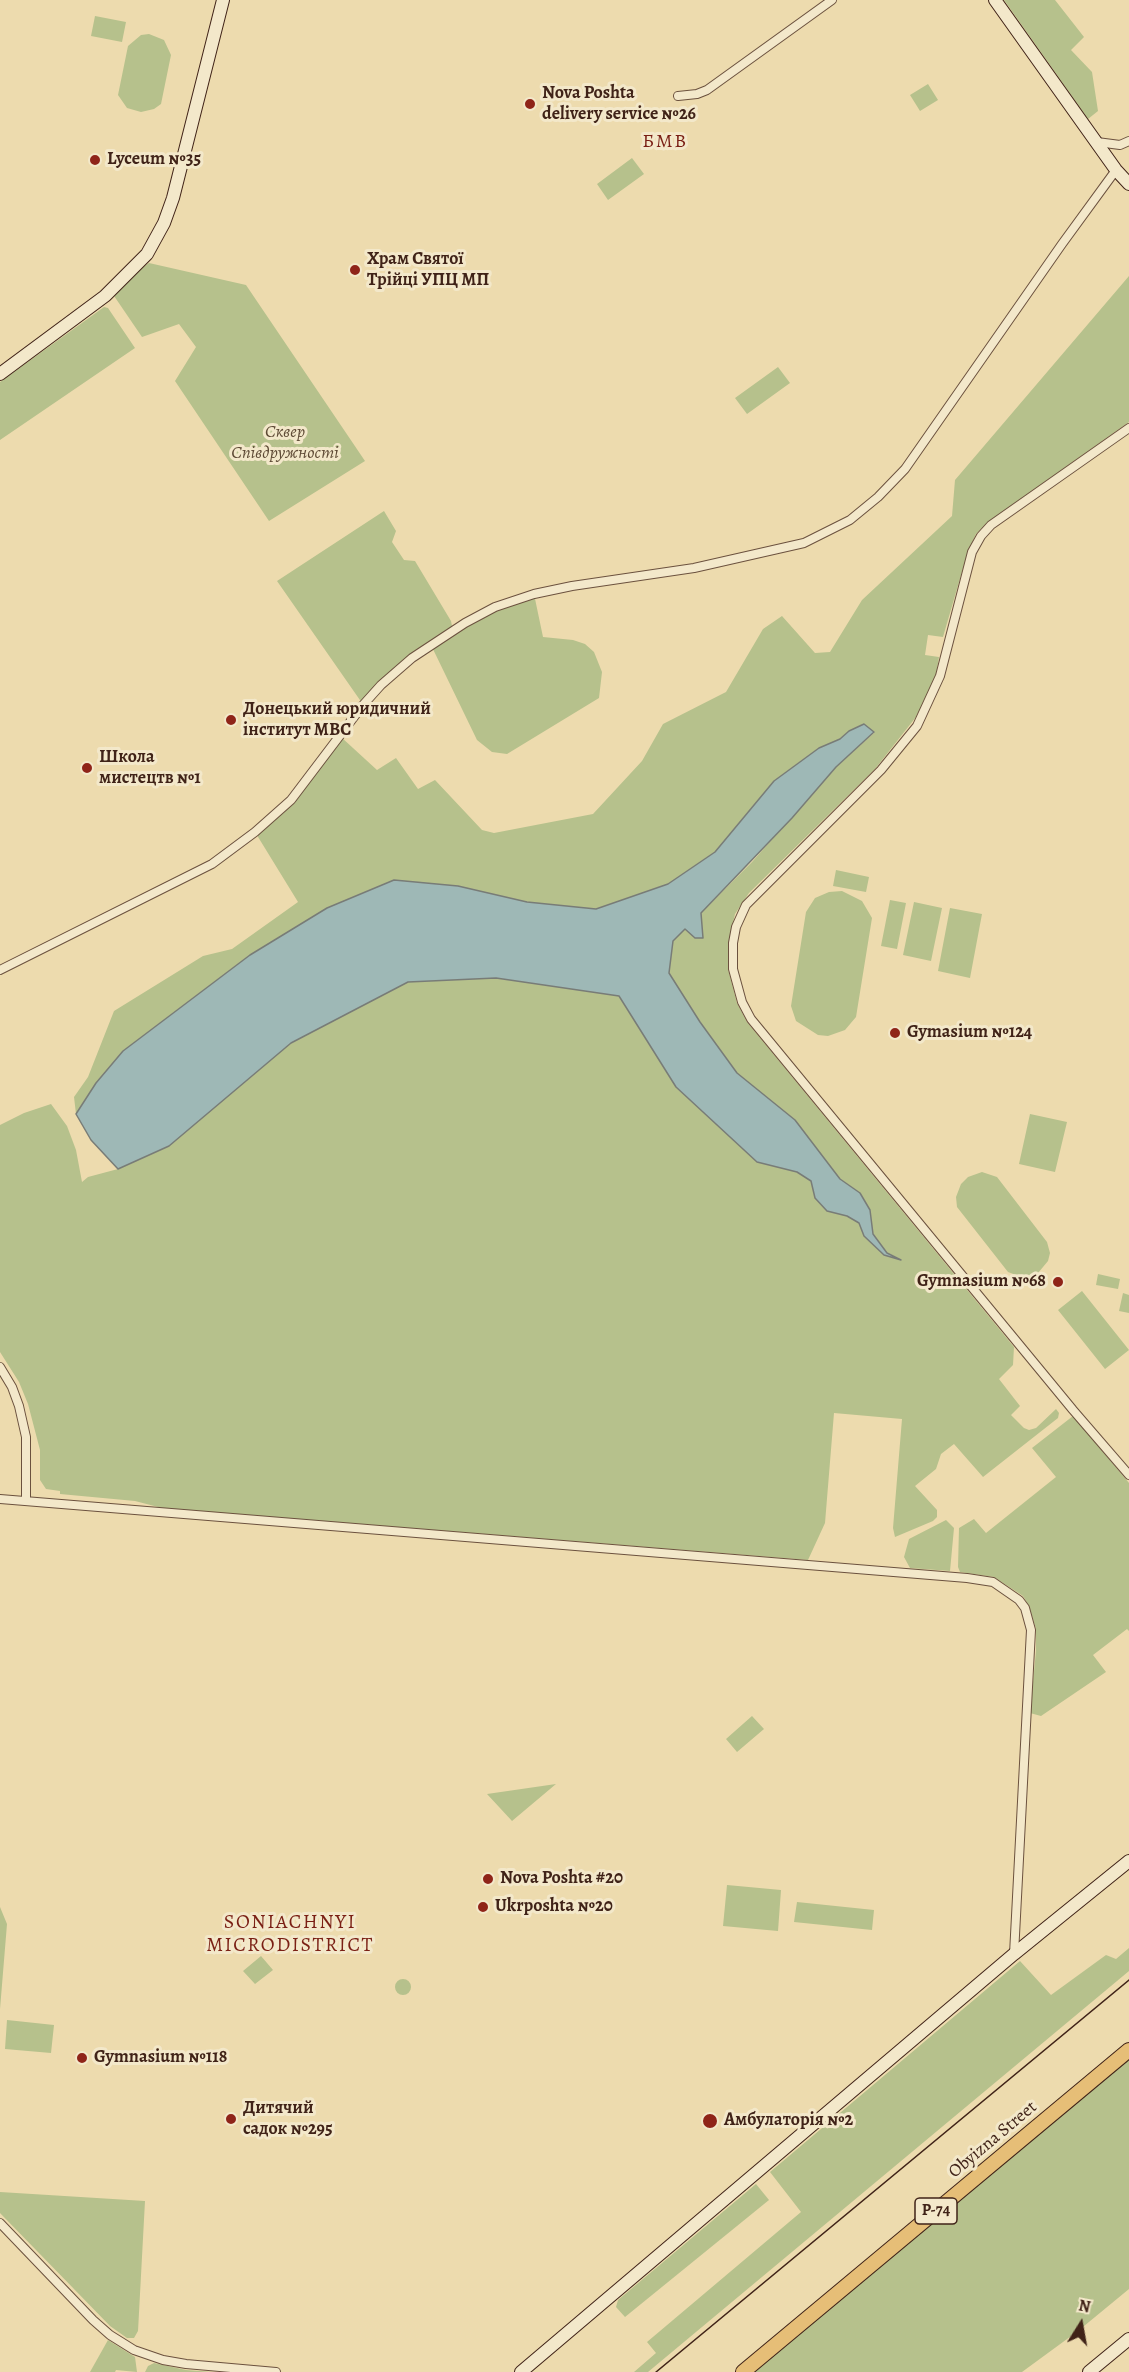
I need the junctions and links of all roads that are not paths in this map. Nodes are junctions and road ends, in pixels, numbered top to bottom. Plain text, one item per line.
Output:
1 (223, 0) edge
2 (832, 0) edge
3 (995, 0) edge
4 (678, 96) dead end
5 (1129, 141) edge
6 (1097, 142) junction
7 (1116, 170) junction
8 (1129, 184) edge
9 (0, 374) edge
10 (1129, 428) edge
11 (0, 970) edge
12 (0, 1367) edge
13 (1129, 1475) edge
14 (0, 1499) edge
15 (26, 1500) junction
16 (1129, 1861) edge
17 (1014, 1954) junction
18 (1129, 2050) edge
19 (0, 2223) edge
20 (1129, 2339) edge
21 (276, 2372) edge
22 (521, 2372) edge
23 (743, 2372) edge
24 (1089, 2372) edge

1 - 9 street
2 - 4 street
3 - 6 street
5 - 6 street
6 - 7 street
7 - 8 street
7 - 11 street
10 - 13 street
12 - 15 street
14 - 15 street
15 - 17 street
16 - 17 street
17 - 22 street
18 - 23 main road, Obyizna Street / Р-74
19 - 21 street
20 - 24 street

